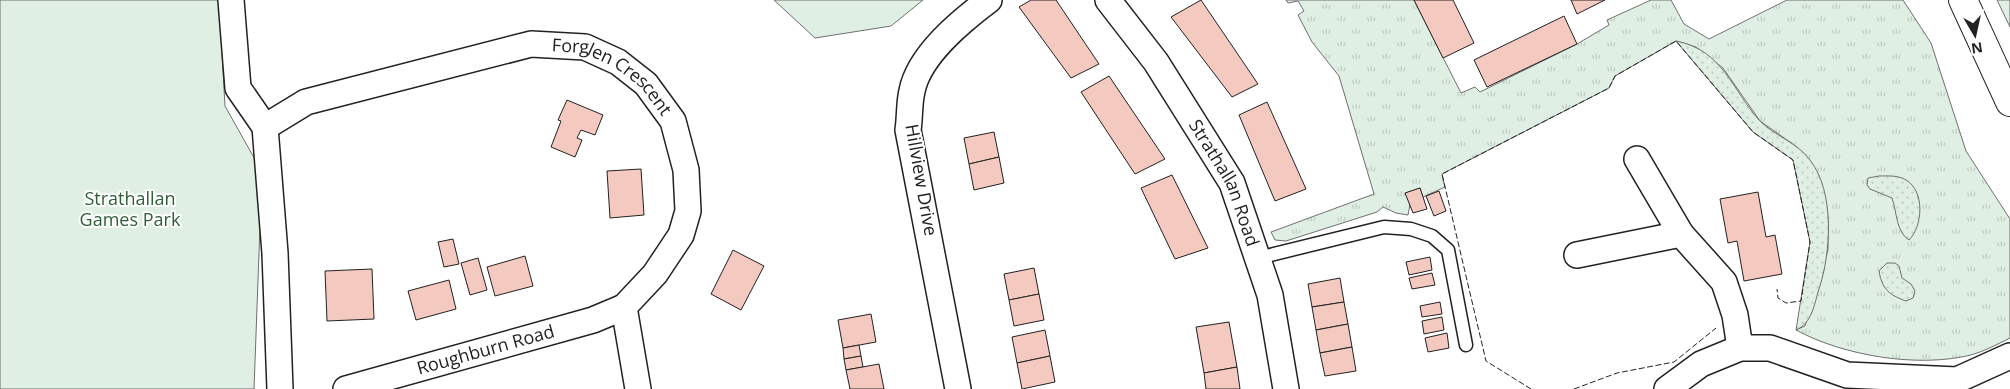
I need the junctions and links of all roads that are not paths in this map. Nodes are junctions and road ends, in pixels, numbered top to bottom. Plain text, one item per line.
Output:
1 (231, 0) edge
2 (989, 0) edge
3 (1108, 0) edge
4 (1963, 0) edge
5 (2010, 102) edge
6 (265, 128) junction
7 (1637, 159) dead end
8 (1681, 234) junction
9 (1577, 255) dead end
10 (1258, 258) junction
11 (624, 307) junction
12 (1466, 345) dead end
13 (1740, 348) junction
14 (2010, 356) edge
15 (1957, 385) edge
16 (280, 389) edge
17 (346, 389) edge
18 (638, 389) edge
19 (958, 389) edge
20 (1286, 389) edge
21 (1667, 389) edge

1 - 6 street
2 - 19 street, Hillview Drive
3 - 10 street, Strathallan Road
4 - 5 main road
6 - 11 street, Forglen Crescent
6 - 16 street
7 - 8 street
8 - 9 street
8 - 13 street
10 - 12 lane
10 - 20 street, Strathallan Road
11 - 17 street, Roughburn Road
11 - 18 street
13 - 15 street
13 - 21 street
14 - 15 street

